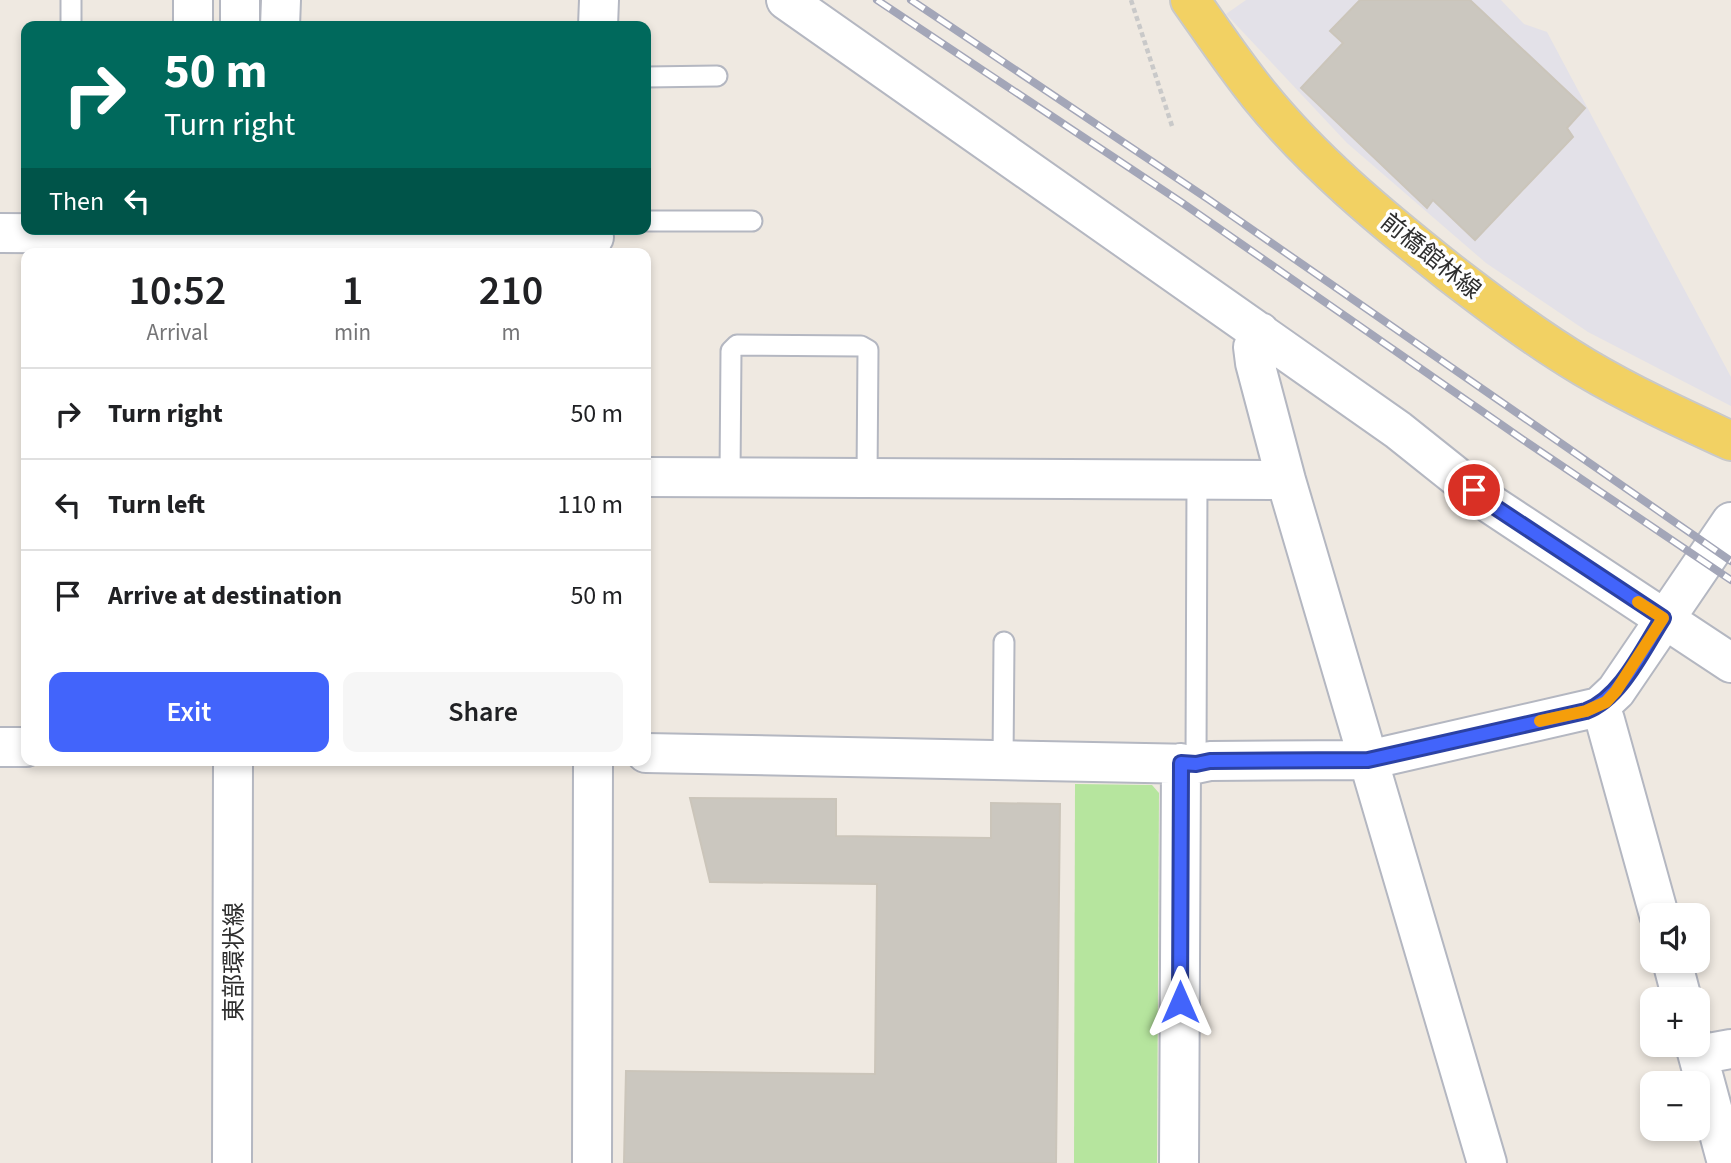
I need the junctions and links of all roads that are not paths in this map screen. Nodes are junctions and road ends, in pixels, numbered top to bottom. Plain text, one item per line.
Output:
1 (71, 0) edge
2 (193, 0) edge
3 (240, 0) edge
4 (281, 0) edge
5 (599, 0) edge
6 (786, 0) edge
7 (1190, 0) edge
8 (71, 21) edge
9 (193, 21) edge
10 (240, 21) edge
11 (280, 21) edge
12 (598, 21) edge
13 (717, 76) dead end
14 (651, 77) edge
15 (651, 221) edge
16 (752, 222) dead end
17 (21, 232) edge
18 (0, 233) edge
19 (238, 235) edge
20 (594, 240) edge
21 (1261, 332) junction
22 (1731, 441) edge
23 (730, 476) junction
24 (651, 477) edge
25 (867, 478) junction
26 (1197, 479) junction
27 (1286, 480) junction
28 (1731, 522) edge
29 (1663, 618) junction
30 (1003, 642) dead end
31 (1731, 663) edge
32 (1598, 707) junction
33 (0, 747) edge
34 (21, 747) edge
35 (651, 753) edge
36 (1368, 760) junction
37 (1003, 762) junction
38 (1189, 764) junction
39 (233, 766) edge
40 (593, 766) edge
41 (1656, 903) edge
42 (1709, 1057) edge
43 (232, 1163) edge
44 (592, 1163) edge
45 (1180, 1163) edge
46 (1487, 1163) edge
47 (1727, 1163) edge

1 - 8 lane
2 - 9 street
3 - 10 street
4 - 11 street
5 - 12 street
6 - 21 street
7 - 22 main road, 前橋館林線
13 - 14 lane
15 - 16 lane
17 - 18 street
19 - 20 street
21 - 27 street
21 - 29 street
23 - 24 street
23 - 25 street
23 - 25 lane
25 - 26 street
26 - 27 street
26 - 38 lane
27 - 36 street
28 - 29 street
29 - 31 street
29 - 32 street
30 - 37 lane
32 - 36 street
32 - 41 street
33 - 34 street
35 - 37 street
36 - 38 street
36 - 46 street
37 - 38 street
38 - 45 street
39 - 43 street, 東部環状線
40 - 44 street
42 - 47 street

